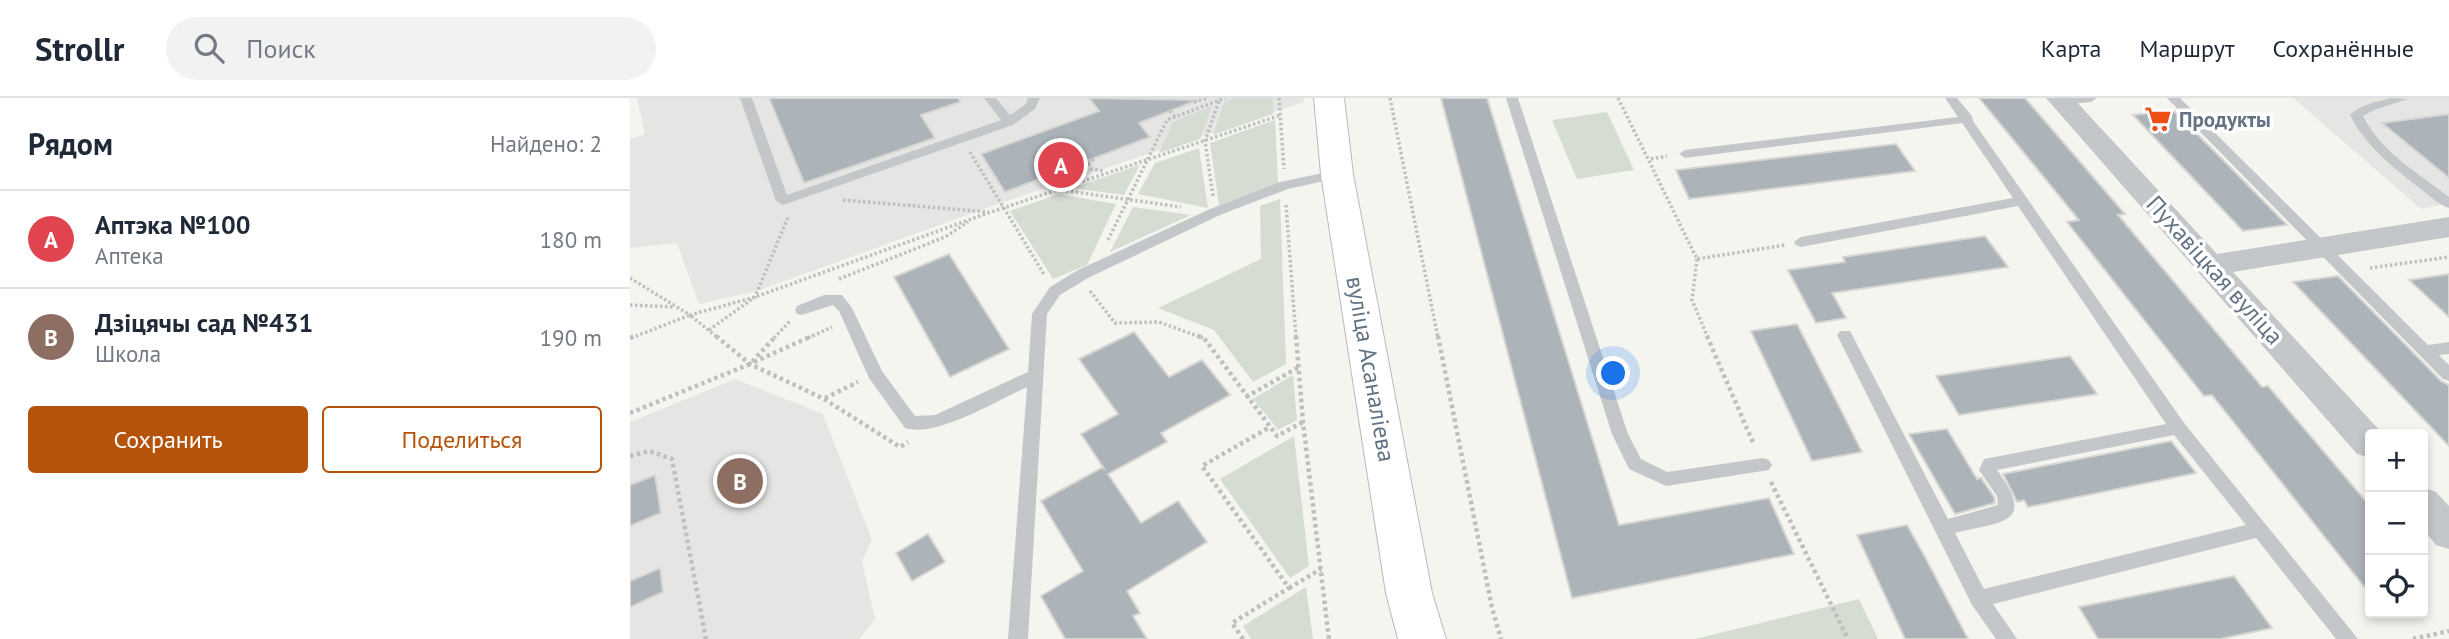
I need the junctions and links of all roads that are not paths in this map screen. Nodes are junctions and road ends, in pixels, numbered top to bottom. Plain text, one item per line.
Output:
1 (746, 98) edge
2 (990, 98) edge
3 (1034, 98) edge
4 (1329, 98) edge
5 (1512, 98) edge
6 (1951, 98) edge
7 (2173, 98) edge
8 (2071, 99) edge
9 (2402, 99) edge
10 (1968, 118) junction
11 (1009, 122) junction
12 (1685, 154) dead end
13 (1338, 174) junction
14 (2021, 201) junction
15 (2449, 204) edge
16 (2449, 227) edge
17 (1801, 242) road end
18 (2320, 246) junction
19 (2212, 265) junction
20 (802, 310) road end
21 (1845, 335) dead end
22 (2449, 348) edge
23 (2425, 351) junction
24 (2449, 375) edge
25 (1035, 376) junction
26 (2178, 428) junction
27 (2365, 438) edge
28 (1763, 465) dead end
29 (2428, 509) edge
30 (1943, 528) junction
31 (2259, 530) junction
32 (2449, 533) edge
33 (1979, 599) junction
34 (1018, 639) edge
35 (1422, 639) edge
36 (2007, 639) edge
37 (2348, 639) edge

1 - 11 lane
2 - 11 lane
3 - 11 lane
4 - 13 main road, вуліца Асаналіева
5 - 28 lane
6 - 10 lane
7 - 18 lane
8 - 19 street, Пухавіцкая вуліца
9 - 15 lane
10 - 12 lane
10 - 14 lane
13 - 25 lane
13 - 35 main road, вуліца Асаналіева
14 - 17 lane
14 - 26 lane
16 - 18 street
18 - 19 street
18 - 23 lane
19 - 27 street, Пухавіцкая вуліца
20 - 25 lane
21 - 30 lane
22 - 23 lane
23 - 24 lane
25 - 34 lane
26 - 30 lane
26 - 31 lane
29 - 32 street
30 - 33 lane
31 - 33 lane
31 - 37 lane
33 - 36 lane

